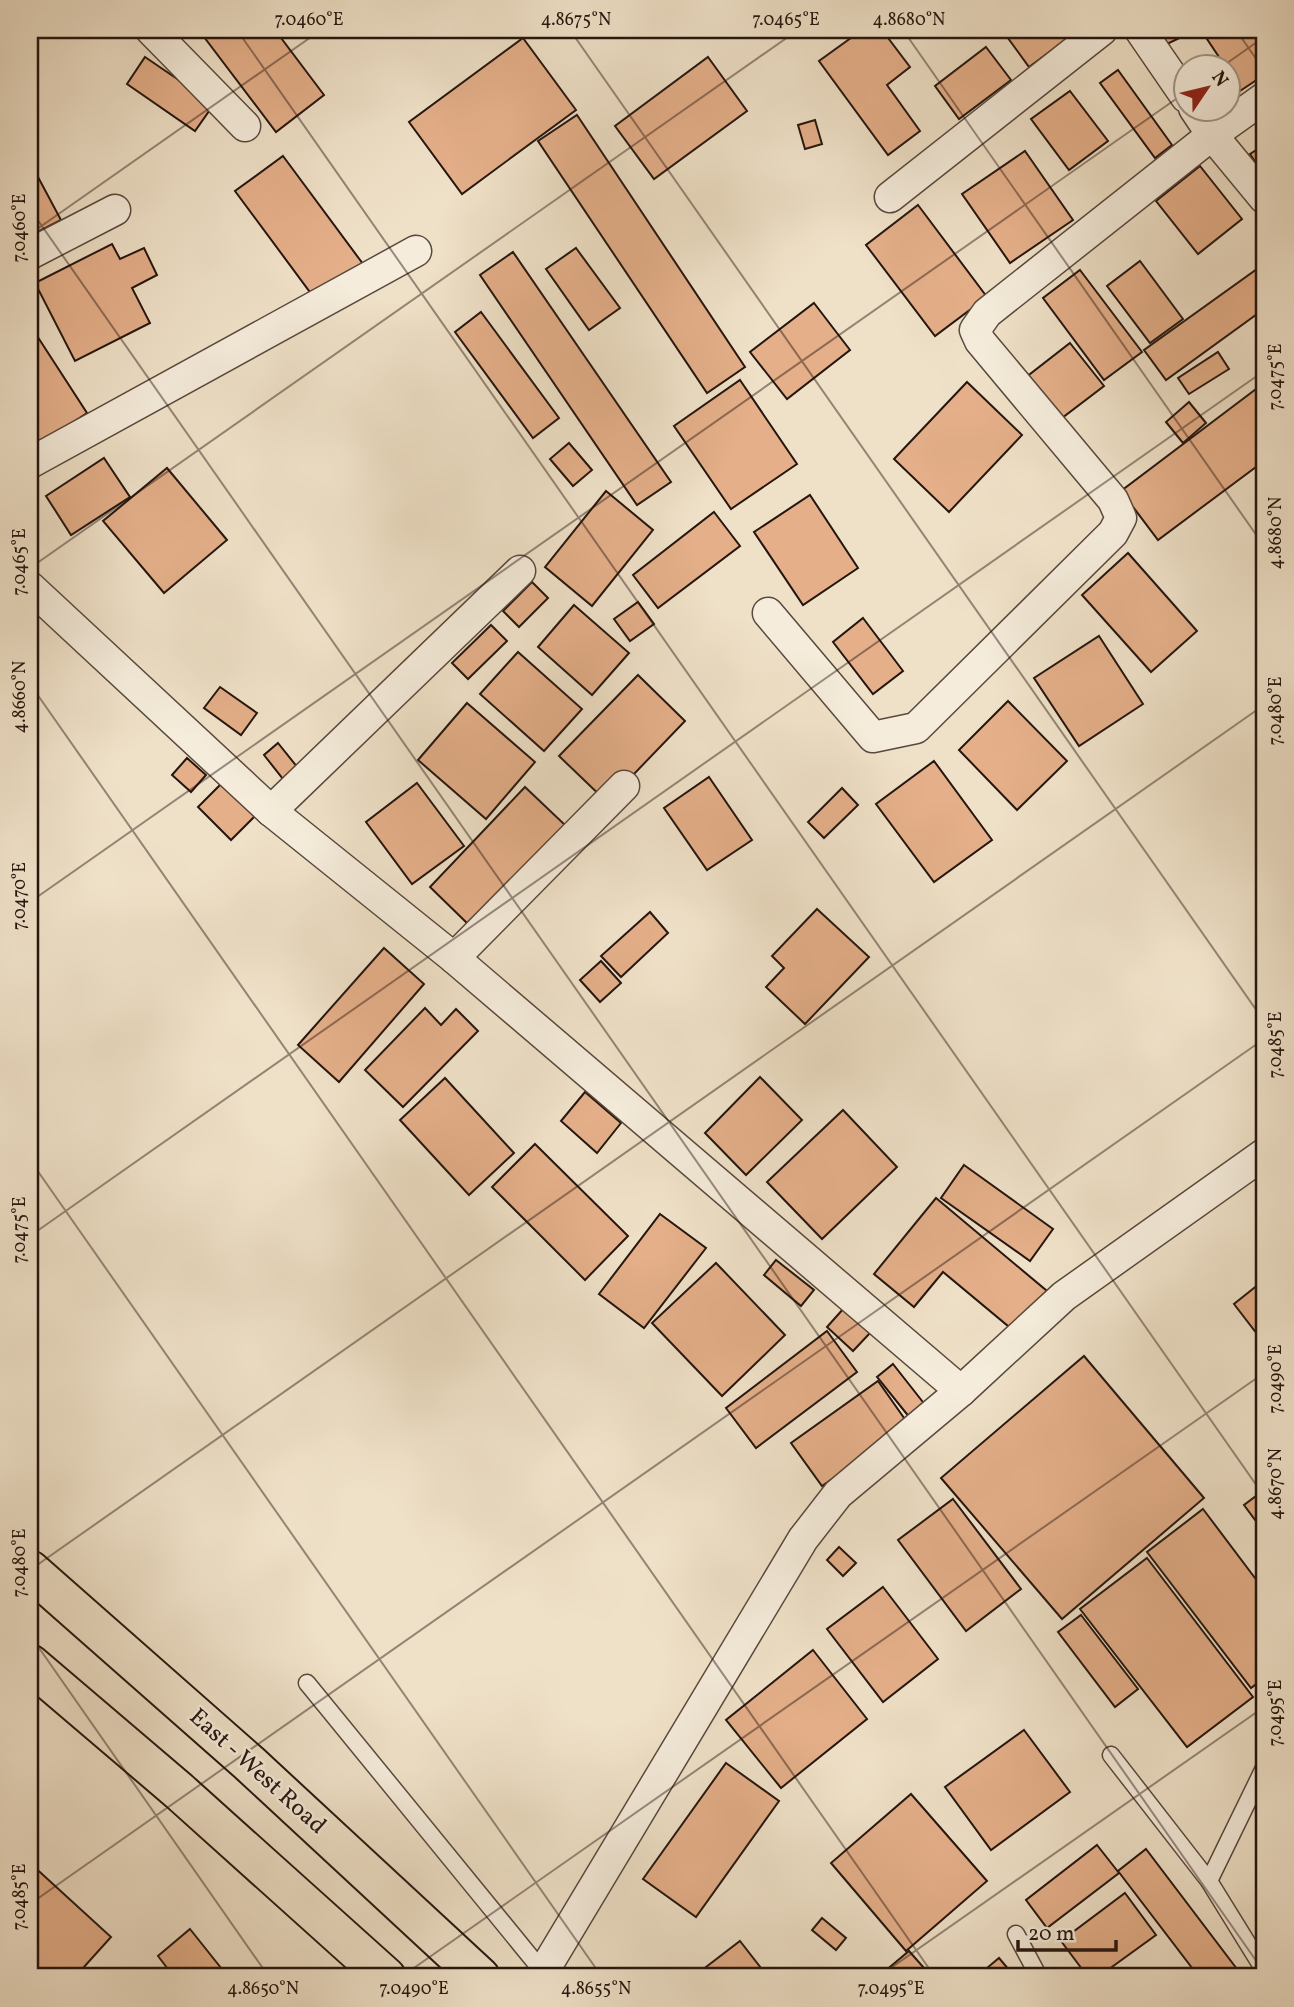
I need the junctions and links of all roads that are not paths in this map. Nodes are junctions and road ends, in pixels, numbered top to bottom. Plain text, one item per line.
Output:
1 (151, 30) edge
2 (1102, 30) edge
3 (1140, 30) edge
4 (1172, 78) edge
5 (1264, 98) edge
6 (1203, 122) edge
7 (245, 126) dead end
8 (1212, 135) junction
9 (890, 197) dead end
10 (1264, 198) edge
11 (115, 210) dead end
12 (415, 251) dead end
13 (30, 254) edge
14 (30, 463) edge
15 (520, 571) dead end
16 (30, 587) edge
17 (768, 613) dead end
18 (624, 786) dead end
19 (271, 811) junction
20 (454, 958) junction
21 (1264, 1154) edge
22 (961, 1391) junction
23 (30, 1570) edge
24 (30, 1664) edge
25 (307, 1683) dead end
26 (1111, 1755) dead end
27 (1264, 1768) edge
28 (1209, 1881) junction
29 (1016, 1934) dead end
30 (1264, 1970) edge
31 (542, 1975) edge
32 (386, 1977) edge
33 (480, 1977) edge
34 (1039, 1977) edge

1 - 7 street
2 - 9 street
3 - 4 street
5 - 8 street
6 - 8 street
8 - 10 street
8 - 17 street
11 - 13 street
12 - 14 street
15 - 19 street
16 - 19 street
18 - 20 street
19 - 20 street
20 - 22 street
21 - 22 street
22 - 31 street
23 - 33 main road, East - West Road
24 - 32 main road
25 - 31 lane
26 - 28 lane
27 - 28 lane
28 - 30 lane
29 - 34 lane

